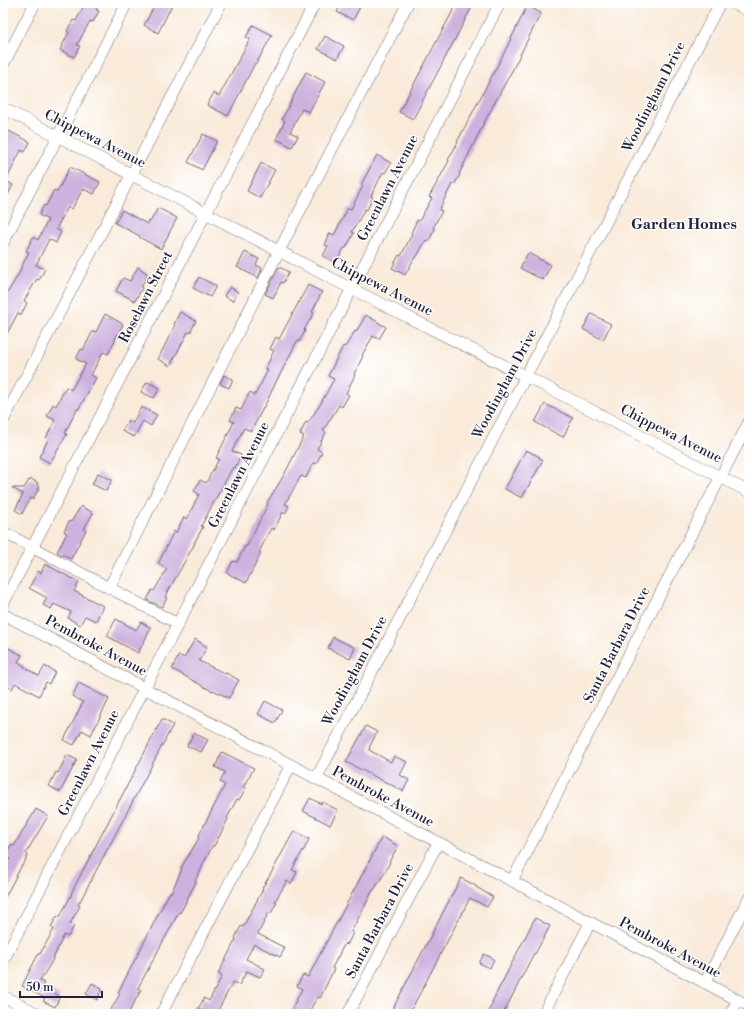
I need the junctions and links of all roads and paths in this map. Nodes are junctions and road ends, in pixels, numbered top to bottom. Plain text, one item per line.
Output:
1 (35, 3) edge
2 (127, 3) edge
3 (221, 3) edge
4 (315, 3) edge
5 (408, 3) edge
6 (500, 3) edge
7 (720, 3) edge
8 (733, 3) edge
9 (749, 11) edge
10 (3, 65) edge
11 (3, 108) edge
12 (58, 137) junction
13 (131, 174) junction
14 (206, 213) junction
15 (3, 243) edge
16 (279, 251) junction
17 (352, 289) junction
18 (526, 376) junction
19 (3, 421) edge
20 (749, 422) edge
21 (721, 476) junction
22 (749, 492) edge
23 (3, 532) edge
24 (32, 548) junction
25 (109, 588) junction
26 (3, 604) edge
27 (3, 614) edge
28 (178, 624) junction
29 (145, 689) junction
30 (291, 766) junction
31 (316, 778) junction
32 (438, 843) junction
33 (512, 881) junction
34 (749, 898) edge
35 (590, 923) junction
36 (3, 961) edge
37 (705, 983) junction
38 (3, 996) edge
39 (738, 1000) junction
40 (749, 1006) edge
41 (38, 1014) edge
42 (161, 1014) edge
43 (348, 1014) edge
44 (543, 1014) edge
45 (730, 1014) edge

1 - 10 street
2 - 12 street
3 - 13 street
4 - 14 street, Roselawn Street
5 - 16 street
6 - 17 street, Greenlawn Avenue
7 - 18 street, Woodingham Drive
8 - 9 street
11 - 12 street, Chippewa Avenue
12 - 13 street, Chippewa Avenue
12 - 15 street
13 - 14 street, Chippewa Avenue
13 - 19 street
14 - 16 street, Chippewa Avenue
14 - 24 street, Roselawn Street
16 - 17 street, Chippewa Avenue
16 - 25 street
17 - 18 street, Chippewa Avenue
17 - 28 street, Greenlawn Avenue
18 - 21 street, Chippewa Avenue
18 - 31 street, Woodingham Drive
20 - 21 street, Santa Barbara Drive
21 - 22 street, Chippewa Avenue
21 - 33 street, Santa Barbara Drive
23 - 24 street
24 - 25 street
24 - 26 street, Roselawn Street
25 - 28 street
27 - 29 street, Pembroke Avenue
28 - 29 street, Greenlawn Avenue
29 - 30 street, Pembroke Avenue
29 - 36 street, Greenlawn Avenue
30 - 31 street, Pembroke Avenue
30 - 42 street
31 - 32 street, Pembroke Avenue
32 - 33 street, Pembroke Avenue
32 - 43 street, Santa Barbara Drive
33 - 35 street, Pembroke Avenue
34 - 37 street
35 - 37 street, Pembroke Avenue
35 - 44 street
37 - 39 street, Pembroke Avenue
38 - 41 street
39 - 40 street, Pembroke Avenue
39 - 45 street

